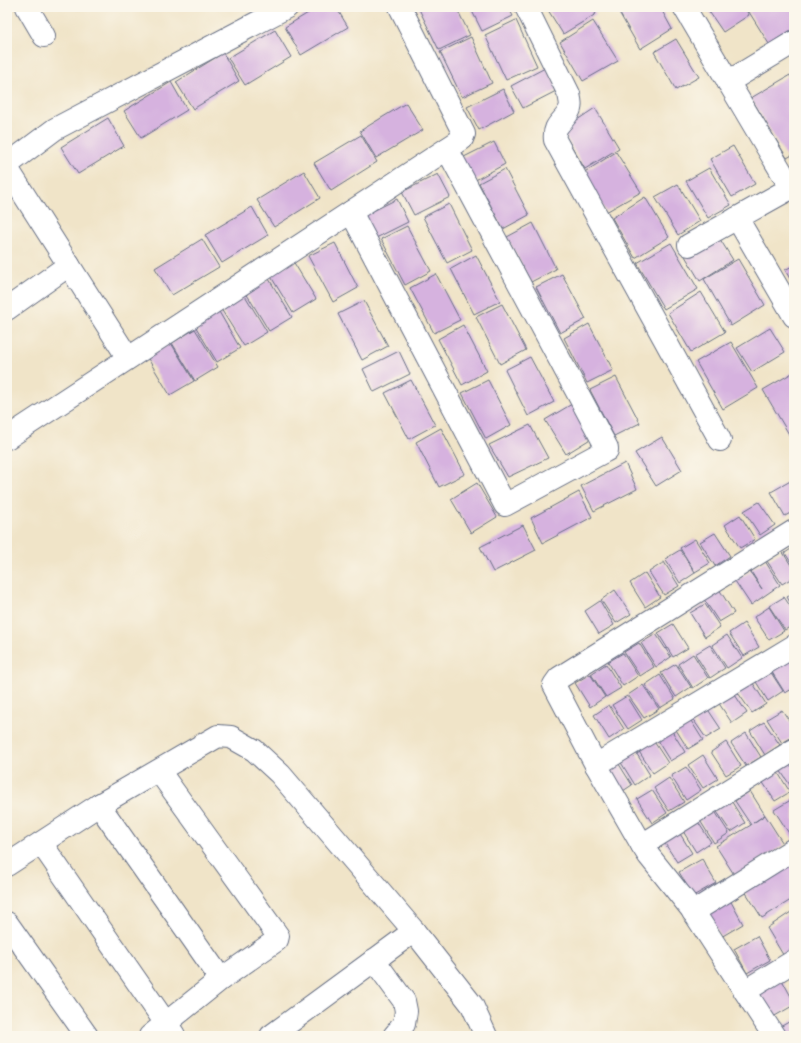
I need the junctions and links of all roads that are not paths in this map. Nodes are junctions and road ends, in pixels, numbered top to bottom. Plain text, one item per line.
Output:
1 (26, 7) edge
2 (287, 7) edge
3 (400, 7) edge
4 (526, 7) edge
5 (684, 7) edge
6 (44, 36) dead end
7 (794, 42) edge
8 (728, 82) junction
9 (447, 149) junction
10 (7, 166) edge
11 (793, 187) edge
12 (351, 212) junction
13 (737, 218) junction
14 (689, 245) dead end
15 (69, 265) junction
16 (7, 309) edge
17 (794, 316) edge
18 (128, 358) junction
19 (7, 438) edge
20 (720, 440) dead end
21 (794, 531) edge
22 (794, 646) edge
23 (794, 750) edge
24 (596, 765) junction
25 (158, 771) junction
26 (99, 805) junction
27 (41, 842) junction
28 (642, 845) junction
29 (794, 849) edge
30 (7, 865) edge
31 (693, 912) junction
32 (7, 924) edge
33 (414, 931) junction
34 (374, 960) junction
35 (794, 961) edge
36 (221, 979) junction
37 (745, 991) junction
38 (163, 1032) edge
39 (87, 1036) edge
40 (271, 1036) edge
41 (394, 1036) edge
42 (486, 1036) edge
43 (774, 1036) edge

1 - 6 street
2 - 10 street
3 - 9 street
4 - 20 street
5 - 8 street
7 - 8 street
8 - 11 street
9 - 12 street
9 - 12 street
10 - 15 street
11 - 13 street
12 - 18 street
13 - 14 street
13 - 17 street
15 - 16 street
15 - 18 street
18 - 19 street
21 - 24 street
22 - 24 street
23 - 28 street
24 - 28 street
25 - 26 street
25 - 33 street
25 - 36 street
26 - 27 street
26 - 36 street
27 - 30 street
27 - 38 street
28 - 31 street
29 - 31 street
31 - 37 street
32 - 39 street
33 - 34 street
33 - 42 street
34 - 40 street
34 - 41 street
35 - 37 street
36 - 38 street
37 - 43 street

